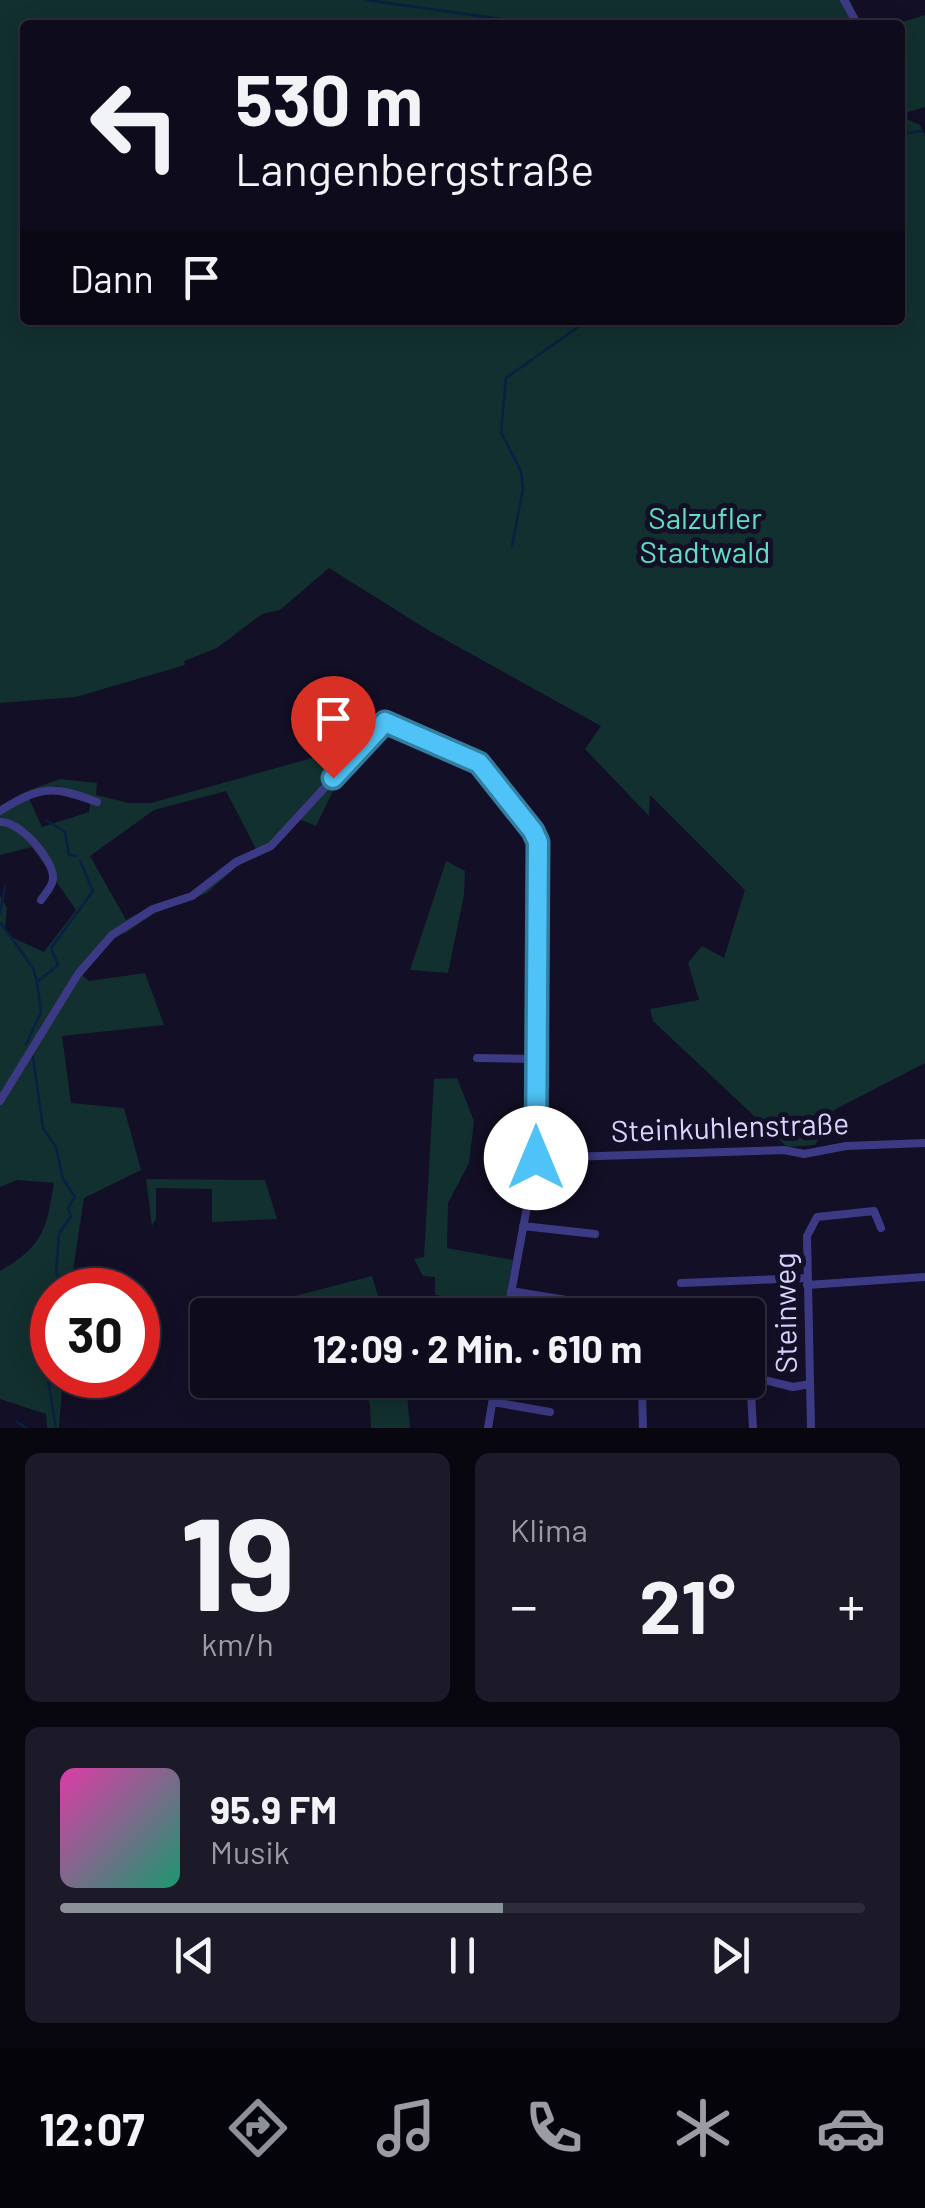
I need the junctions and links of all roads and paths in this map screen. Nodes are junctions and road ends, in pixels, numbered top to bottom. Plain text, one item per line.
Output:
1 (97, 802) dead end
2 (0, 811) edge
3 (0, 822) edge
4 (40, 900) dead end
5 (478, 1058) dead end
6 (536, 1058) junction
7 (0, 1101) edge
8 (925, 1143) edge
9 (536, 1158) junction
10 (523, 1226) junction
11 (881, 1228) dead end
12 (595, 1234) dead end
13 (925, 1277) edge
14 (807, 1282) junction
15 (680, 1283) dead end
16 (511, 1291) junction
17 (510, 1298) edge
18 (554, 1298) edge
19 (765, 1380) edge
20 (810, 1384) junction
21 (494, 1398) edge
22 (642, 1398) edge
23 (751, 1398) edge
24 (493, 1402) junction
25 (550, 1412) dead end
26 (488, 1428) edge
27 (643, 1428) edge
28 (753, 1428) edge
29 (810, 1428) edge

1 - 2 street
3 - 4 street
5 - 6 street
6 - 7 street
6 - 9 street
8 - 9 street, Steinkuhlenstraße
9 - 10 street
10 - 12 street
10 - 16 street
11 - 14 street, Steinweg
13 - 14 street
14 - 15 street
14 - 20 street, Steinweg
16 - 17 street
16 - 18 street
19 - 20 street
20 - 29 street, Steinweg
21 - 24 street
22 - 27 street
23 - 28 street
24 - 25 street
24 - 26 street

